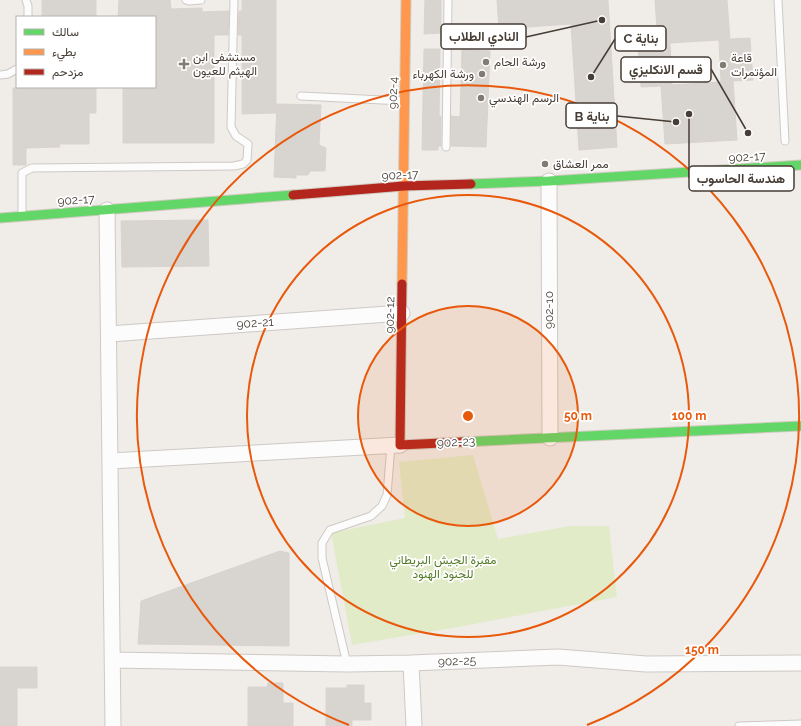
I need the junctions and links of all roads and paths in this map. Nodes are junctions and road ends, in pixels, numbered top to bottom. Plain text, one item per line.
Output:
1 (26, 0) edge
2 (186, 0) edge
3 (201, 0) edge
4 (234, 0) edge
5 (406, 0) edge
6 (448, 0) edge
7 (778, 0) edge
8 (28, 16) edge
9 (16, 70) edge
10 (0, 75) edge
11 (301, 96) dead end
12 (405, 101) junction
13 (785, 141) dead end
14 (446, 147) dead end
15 (801, 165) edge
16 (548, 181) junction
17 (404, 186) junction
18 (107, 210) junction
19 (22, 216) junction
20 (0, 218) edge
21 (402, 313) junction
22 (109, 334) junction
23 (801, 426) edge
24 (550, 438) junction
25 (396, 445) junction
26 (110, 461) junction
27 (113, 660) junction
28 (411, 663) junction
29 (801, 663) edge
30 (347, 664) junction
31 (801, 724) edge
32 (113, 726) edge
33 (414, 726) edge
34 (739, 726) edge

1 - 8 lane
2 - 3 lane
4 - 19 lane
5 - 12 street, 902-4
6 - 14 lane
7 - 13 lane
9 - 10 lane
11 - 12 lane
12 - 17 street, 902-4
15 - 16 street, 902-17
16 - 17 street, 902-17
16 - 24 street, 902-10
17 - 18 street, 902-17
17 - 21 street, 902-12
18 - 19 street, 902-17
18 - 22 street
19 - 20 street, 902-17
21 - 22 street, 902-21
21 - 25 street, 902-12
22 - 26 street
23 - 24 street, 902-23
24 - 25 street, 902-23
25 - 26 street, 902-23
25 - 30 lane
26 - 27 street
27 - 30 street, 902-25
27 - 32 street
28 - 29 street, 902-25
28 - 30 street, 902-25
28 - 33 street
31 - 34 lane

